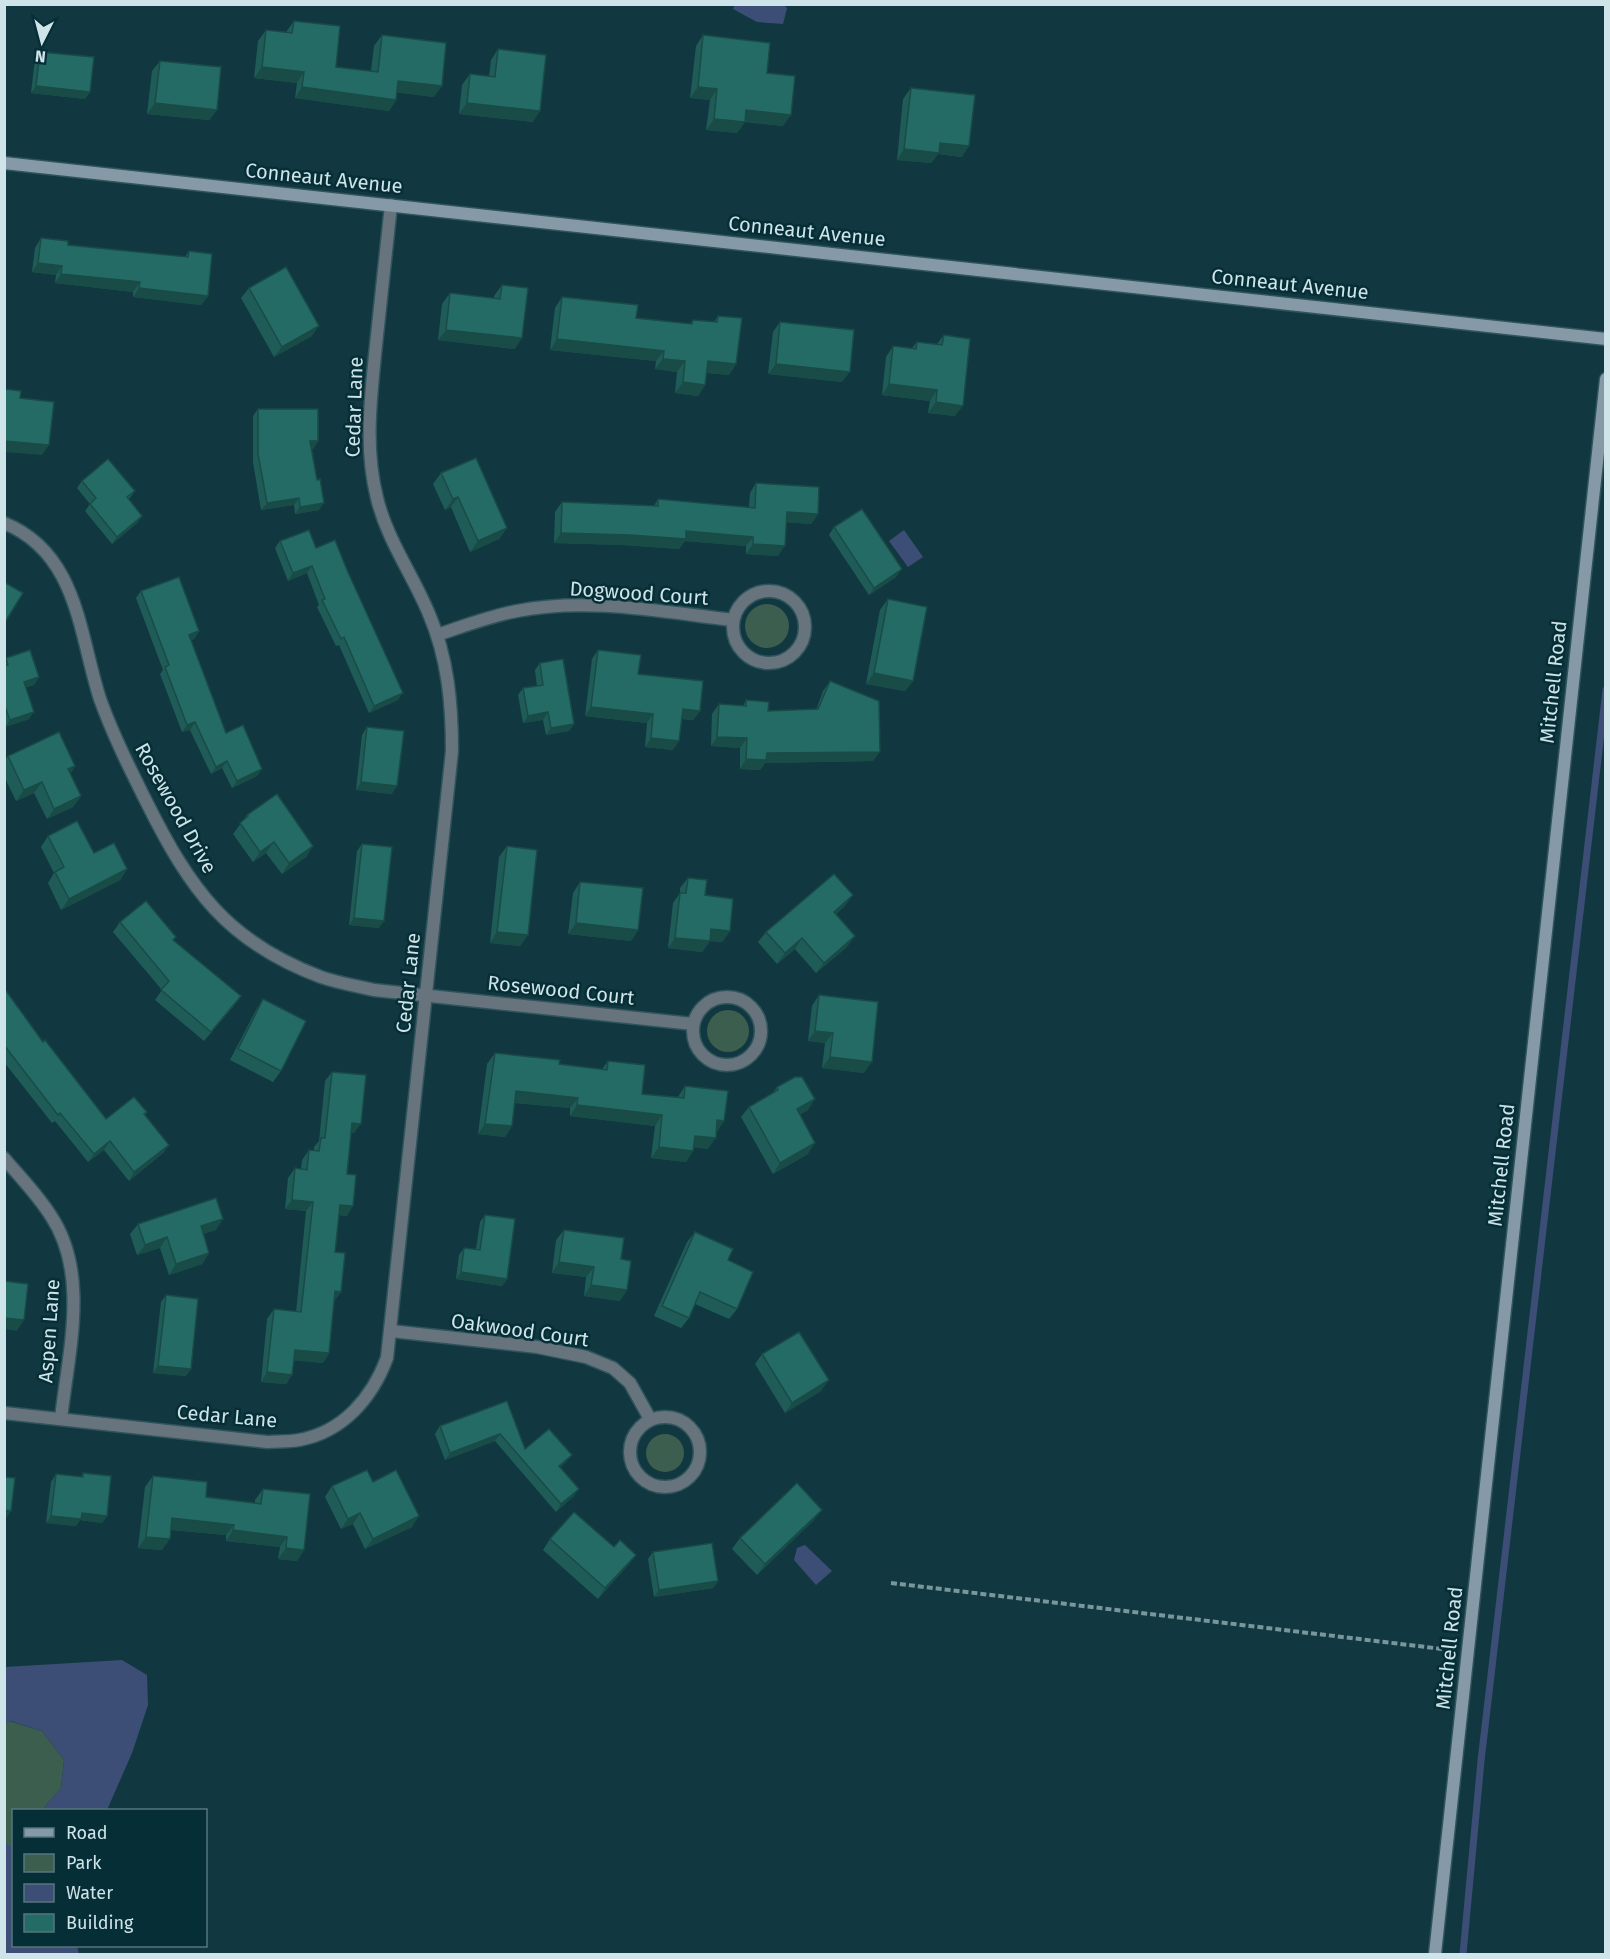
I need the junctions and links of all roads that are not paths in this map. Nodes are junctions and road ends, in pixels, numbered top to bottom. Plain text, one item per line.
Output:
1 (4, 163) edge
2 (391, 205) junction
3 (1605, 339) edge
4 (1605, 379) edge
5 (4, 524) edge
6 (733, 620) junction
7 (437, 635) junction
8 (426, 995) junction
9 (693, 1024) junction
10 (4, 1158) edge
11 (391, 1331) junction
12 (4, 1413) edge
13 (61, 1419) junction
14 (650, 1419) junction
15 (1435, 1954) edge

1 - 2 street, Conneaut Avenue
2 - 3 street, Conneaut Avenue
2 - 7 street, Cedar Lane
4 - 15 street, Mitchell Road
5 - 8 street, Rosewood Drive
6 - 6 street, Dogwood Court
6 - 7 street, Dogwood Court
7 - 8 street, Cedar Lane
8 - 9 street, Rosewood Court
8 - 11 street, Cedar Lane
9 - 9 street
10 - 13 street, Aspen Lane
11 - 13 street, Cedar Lane
11 - 14 street, Oakwood Court
12 - 13 street, Cedar Lane
14 - 14 street

